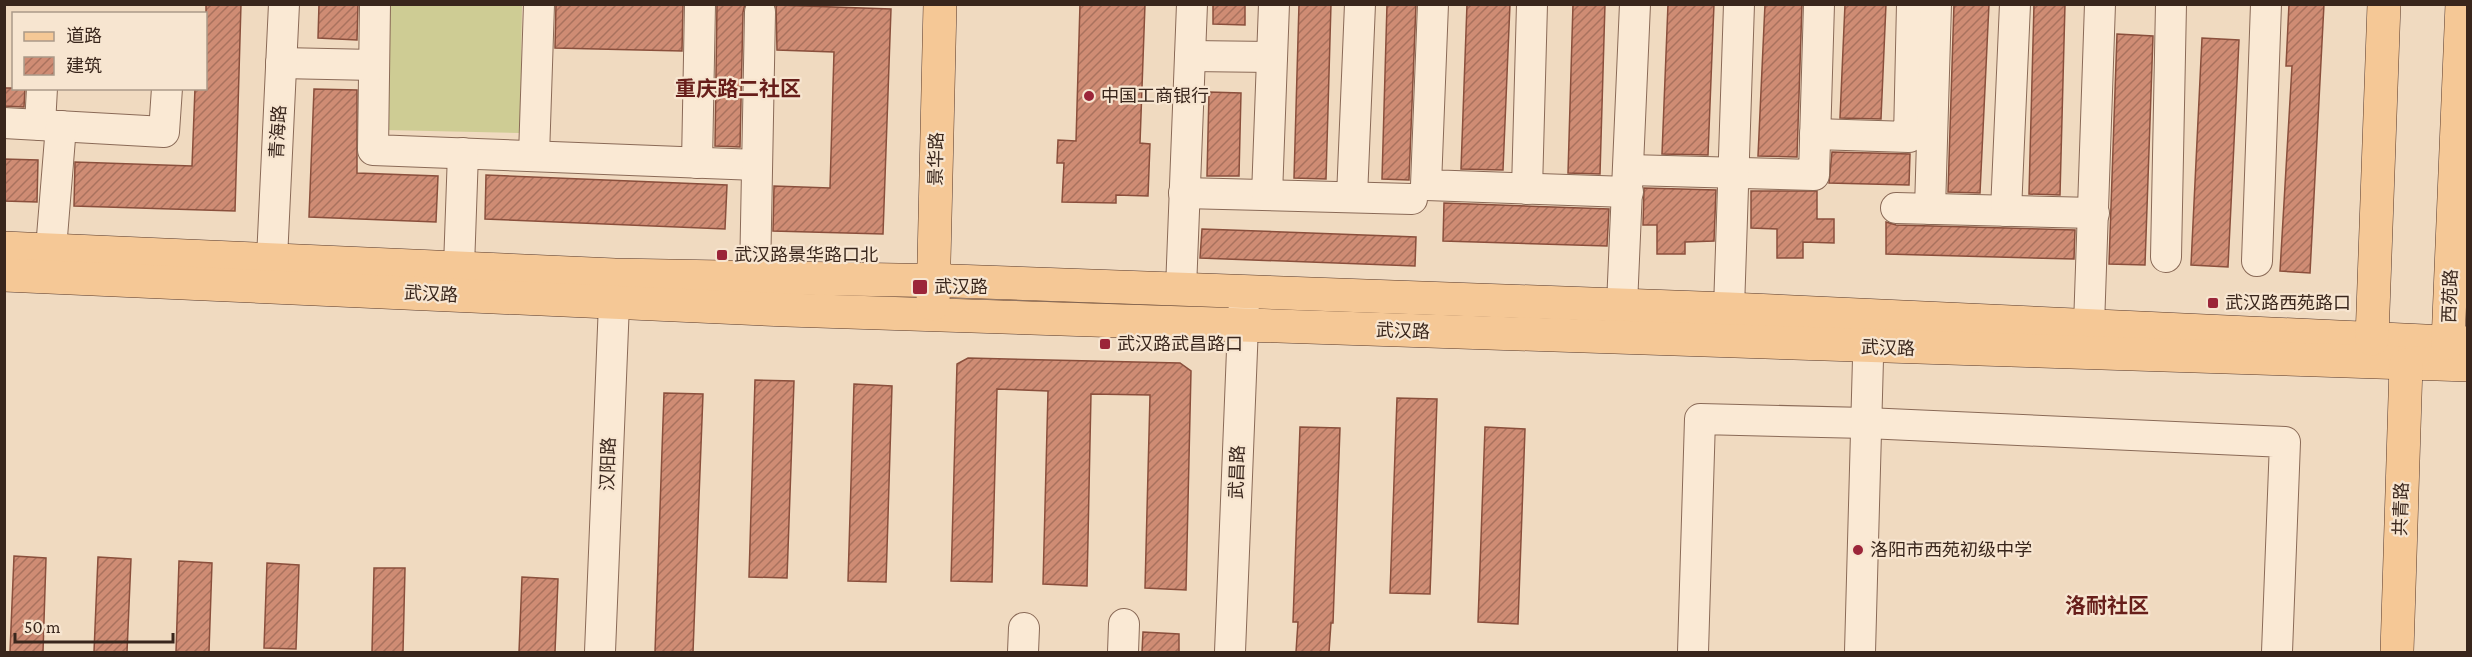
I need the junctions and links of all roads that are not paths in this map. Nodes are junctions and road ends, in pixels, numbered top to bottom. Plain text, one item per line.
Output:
1 (284, 4) edge
2 (375, 4) edge
3 (539, 4) edge
4 (700, 4) edge
5 (921, 4) edge
6 (940, 4) edge
7 (1192, 4) edge
8 (1274, 4) edge
9 (1360, 4) edge
10 (1433, 4) edge
11 (1533, 4) edge
12 (1635, 4) edge
13 (1738, 4) edge
14 (1819, 4) edge
15 (1912, 4) edge
16 (1936, 4) edge
17 (2015, 4) edge
18 (2100, 4) edge
19 (2171, 4) edge
20 (2266, 4) edge
21 (2384, 4) edge
22 (2462, 4) edge
23 (760, 12) dead end
24 (1190, 56) junction
25 (1272, 57) junction
26 (281, 63) junction
27 (374, 65) junction
28 (42, 90) edge
29 (167, 90) edge
30 (4, 123) edge
31 (50, 126) junction
32 (1815, 134) junction
33 (463, 153) junction
34 (534, 156) junction
35 (697, 163) junction
36 (757, 165) junction
37 (1733, 173) junction
38 (1628, 181) junction
39 (1527, 189) junction
40 (1184, 193) junction
41 (1267, 195) junction
42 (1352, 197) junction
43 (1412, 199) dead end
44 (1896, 208) dead end
45 (1930, 209) junction
46 (2006, 211) junction
47 (2094, 213) junction
48 (4, 248) edge
49 (51, 249) junction
50 (2166, 257) dead end
51 (272, 259) junction
52 (2257, 261) dead end
53 (459, 267) junction
54 (4, 275) edge
55 (755, 277) junction
56 (922, 281) junction
57 (615, 288) junction
58 (1181, 289) junction
59 (1244, 291) junction
60 (1622, 305) junction
61 (1730, 309) junction
62 (921, 314) junction
63 (1243, 325) junction
64 (2089, 326) junction
65 (1869, 331) junction
66 (2372, 339) junction
67 (2461, 350) edge
68 (2406, 364) junction
69 (1866, 423) junction
70 (600, 652) edge
71 (1230, 652) edge
72 (1693, 652) edge
73 (1860, 652) edge
74 (2277, 652) edge
75 (2397, 652) edge

1 - 26 street, 青海路
2 - 27 street
3 - 34 street
4 - 35 street
5 - 56 main road, 景华路
6 - 56 main road, 景华路
7 - 24 street
8 - 25 street
9 - 42 street
10 - 39 street
11 - 39 street
12 - 38 street
13 - 37 street
14 - 32 street
15 - 32 street
16 - 45 street
17 - 46 street
18 - 47 street
19 - 50 street
20 - 52 street
21 - 66 main road
22 - 67 main road, 西苑路
23 - 36 street
24 - 25 street
24 - 40 street
25 - 41 street
26 - 27 street
26 - 51 street, 青海路
27 - 33 street
28 - 31 street
29 - 31 street
30 - 31 street
31 - 49 street
32 - 37 street
33 - 34 street
33 - 53 street
34 - 35 street
35 - 36 street
36 - 55 street
37 - 38 street
37 - 61 street
38 - 39 street
38 - 60 street
40 - 41 street
40 - 58 street
41 - 42 street
42 - 43 street
44 - 45 street
45 - 46 street
46 - 47 street
47 - 64 street
48 - 49 main road, 武汉路
49 - 51 main road, 武汉路
51 - 53 main road, 武汉路
53 - 57 main road, 武汉路
54 - 57 main road, 武汉路
55 - 56 main road, 武汉路
55 - 57 main road, 武汉路
56 - 58 main road, 武汉路
56 - 62 main road, 景华路
57 - 62 main road, 武汉路
57 - 70 street, 汉阳路
58 - 59 main road, 武汉路
59 - 60 main road, 武汉路
59 - 63 street, 武昌路
60 - 61 main road, 武汉路
61 - 65 main road, 武汉路
62 - 63 main road, 武汉路
63 - 65 main road, 武汉路
63 - 71 street, 武昌路
64 - 65 main road, 武汉路
64 - 66 main road, 武汉路
65 - 68 main road, 武汉路
65 - 69 street
66 - 67 main road, 武汉路
66 - 68 main road
67 - 68 main road, 武汉路
68 - 75 main road, 共青路
69 - 72 street
69 - 73 street
69 - 74 street

